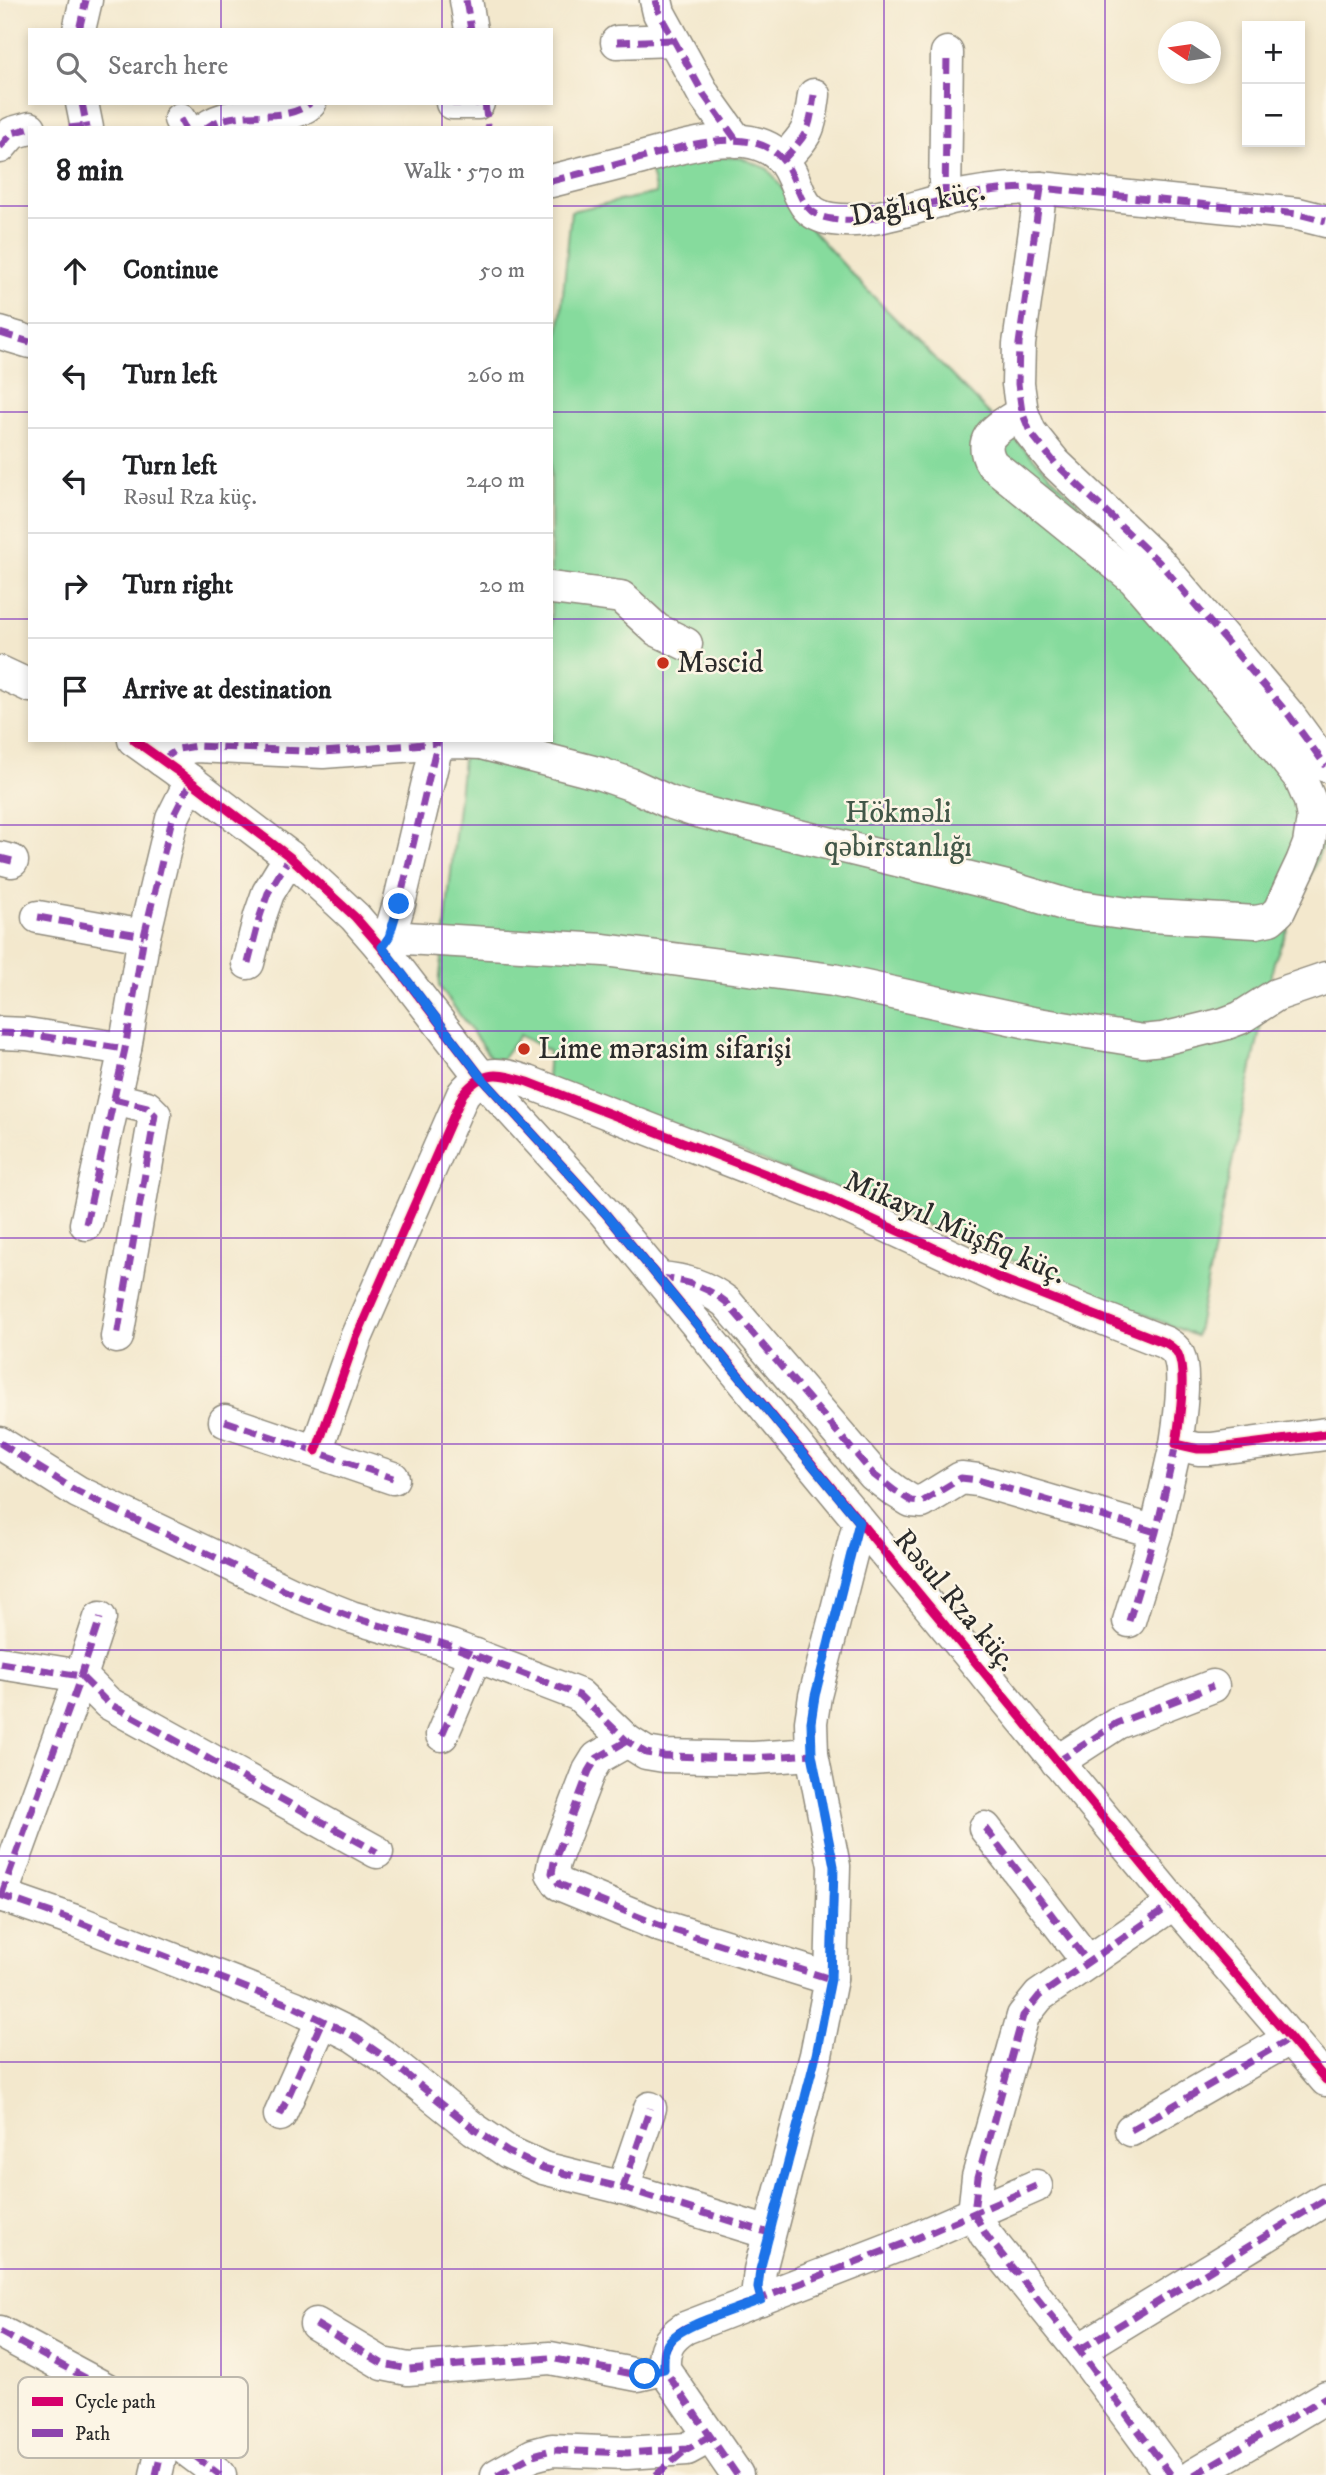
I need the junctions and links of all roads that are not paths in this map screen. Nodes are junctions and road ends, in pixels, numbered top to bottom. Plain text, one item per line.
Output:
1 (86, 0) edge
2 (466, 0) edge
3 (656, 0) edge
4 (79, 28) edge
5 (471, 28) edge
6 (673, 40) junction
7 (617, 42) dead end
8 (947, 52) dead end
9 (814, 95) dead end
10 (308, 105) edge
11 (485, 105) edge
12 (190, 125) edge
13 (488, 126) edge
14 (28, 129) edge
15 (737, 141) junction
16 (0, 147) edge
17 (783, 160) junction
18 (553, 180) edge
19 (1041, 188) junction
20 (945, 200) junction
21 (1326, 221) edge
22 (0, 333) edge
23 (28, 341) edge
24 (1022, 412) junction
25 (553, 588) edge
26 (686, 644) dead end
27 (0, 672) edge
28 (28, 685) edge
29 (137, 742) edge
30 (437, 742) edge
31 (482, 742) edge
32 (162, 760) junction
33 (1326, 766) edge
34 (191, 781) junction
35 (290, 857) junction
36 (38, 917) dead end
37 (144, 936) junction
38 (385, 942) junction
39 (248, 964) dead end
40 (1326, 978) edge
41 (0, 1032) edge
42 (125, 1049) junction
43 (481, 1077) junction
44 (114, 1099) junction
45 (86, 1224) dead end
46 (659, 1278) junction
47 (117, 1337) dead end
48 (225, 1421) dead end
49 (1326, 1434) edge
50 (0, 1443) edge
51 (1176, 1444) junction
52 (316, 1451) junction
53 (393, 1478) dead end
54 (859, 1522) junction
55 (1156, 1532) junction
56 (100, 1618) dead end
57 (1129, 1621) dead end
58 (476, 1655) junction
59 (0, 1663) edge
60 (82, 1676) junction
61 (1213, 1686) dead end
62 (442, 1735) dead end
63 (627, 1741) junction
64 (812, 1754) junction
65 (1057, 1762) junction
66 (985, 1828) dead end
67 (377, 1852) dead end
68 (1, 1896) edge
69 (1174, 1903) junction
70 (1088, 1962) junction
71 (831, 1979) junction
72 (322, 2021) junction
73 (1291, 2038) junction
74 (1326, 2080) edge
75 (650, 2108) dead end
76 (280, 2115) dead end
77 (1131, 2130) dead end
78 (1036, 2186) dead end
79 (623, 2188) junction
80 (1326, 2199) edge
81 (974, 2213) junction
82 (769, 2233) junction
83 (761, 2300) junction
84 (316, 2324) dead end
85 (0, 2332) edge
86 (1079, 2350) junction
87 (664, 2369) junction
88 (84, 2377) edge
89 (1326, 2397) edge
90 (699, 2442) junction
91 (199, 2458) edge
92 (220, 2475) edge
93 (497, 2475) edge
94 (656, 2475) edge
95 (737, 2475) edge
96 (1171, 2475) edge
97 (1194, 2475) edge

1 - 4 street
2 - 5 street
3 - 6 street
6 - 7 street
6 - 15 street
8 - 20 street
9 - 17 street
10 - 12 street
11 - 13 street
14 - 16 street
15 - 17 street
15 - 18 street
17 - 20 street, Dağlıq küç.
19 - 20 street, Dağlıq küç.
19 - 21 street, Dağlıq küç.
19 - 24 street
22 - 23 street
24 - 31 street
24 - 33 street
25 - 26 street
27 - 28 street
29 - 32 street, Rəsul Rza küç.
30 - 31 street
30 - 32 street
30 - 38 street
32 - 34 street, Rəsul Rza küç.
34 - 35 street, Rəsul Rza küç.
34 - 37 street
35 - 38 street, Rəsul Rza küç.
35 - 39 street
36 - 37 street
37 - 42 street
38 - 40 street
38 - 43 street, Rəsul Rza küç.
41 - 42 street
42 - 44 street
43 - 46 street, Rəsul Rza küç.
43 - 51 street, Mikayıl Müşfiq küç.
43 - 52 street
44 - 45 street
44 - 47 street
46 - 54 street, Rəsul Rza küç.
46 - 55 street
48 - 52 street
49 - 51 street
50 - 58 street
51 - 55 street, Mikayıl Müşfiq küç.
52 - 53 street
54 - 64 street
54 - 65 street, Rəsul Rza küç.
55 - 57 street, Mikayıl Müşfiq küç.
56 - 60 street
58 - 62 street
58 - 63 street
59 - 60 street
60 - 67 street
60 - 68 street
61 - 65 street
63 - 64 street
63 - 71 street
64 - 71 street
65 - 69 street, Rəsul Rza küç.
66 - 70 street
68 - 72 street
69 - 70 street
69 - 73 street, Rəsul Rza küç.
70 - 81 street
71 - 82 street
72 - 76 street
72 - 79 street
73 - 74 street, Rəsul Rza küç.
73 - 77 street
75 - 79 street
78 - 81 street
79 - 82 street
80 - 86 street
81 - 83 street
81 - 86 street
82 - 83 street
83 - 87 street
84 - 87 street
85 - 88 street
86 - 96 street
87 - 90 street
89 - 97 street
90 - 93 street
90 - 94 street
90 - 95 street
91 - 92 street

